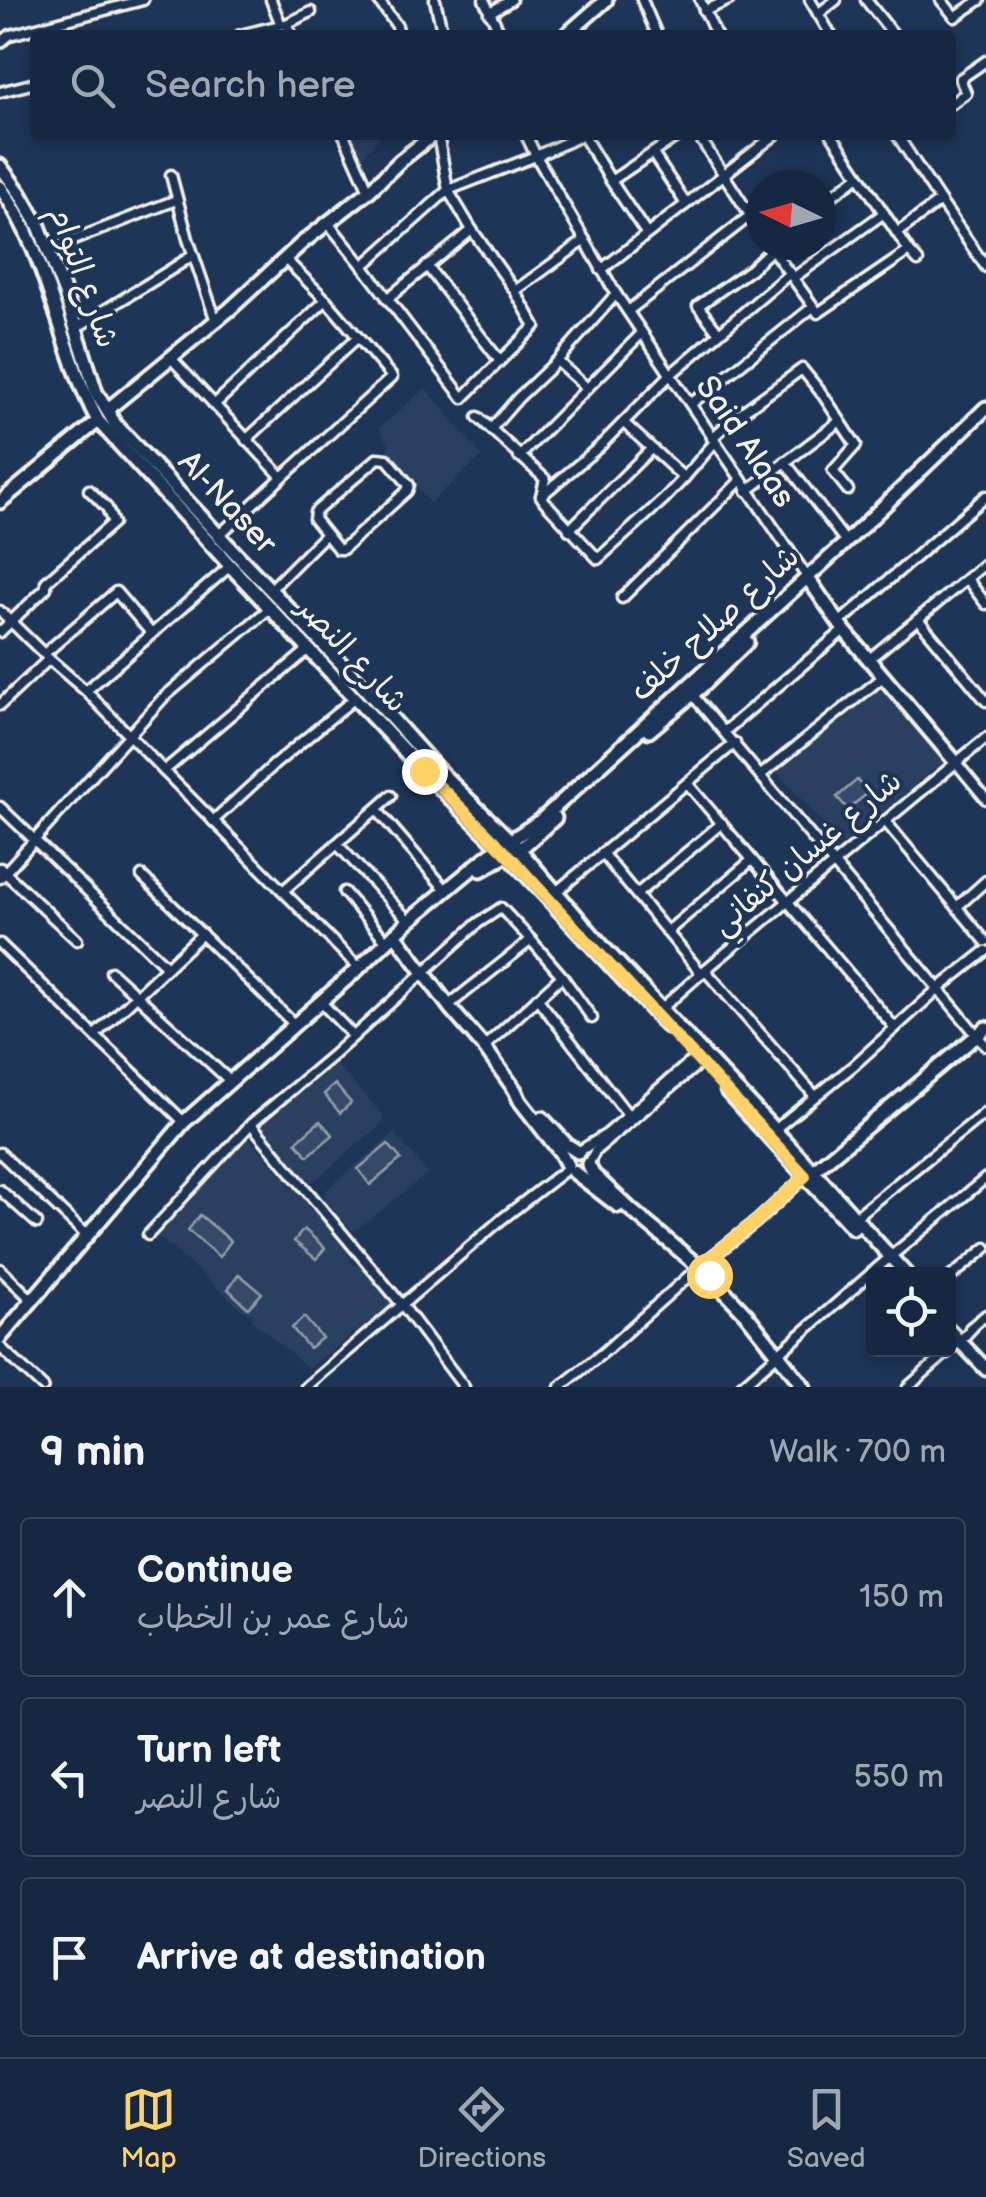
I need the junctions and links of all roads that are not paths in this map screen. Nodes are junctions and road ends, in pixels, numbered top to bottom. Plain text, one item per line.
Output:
1 (141, 0) edge
2 (271, 0) edge
3 (378, 0) edge
4 (435, 0) edge
5 (484, 0) edge
6 (511, 0) edge
7 (606, 0) edge
8 (642, 0) edge
9 (700, 0) edge
10 (729, 0) edge
11 (810, 0) edge
12 (836, 0) edge
13 (866, 0) edge
14 (941, 0) edge
15 (980, 0) edge
16 (311, 12) dead end
17 (704, 12) junction
18 (489, 13) junction
19 (818, 14) junction
20 (283, 24) junction
21 (260, 30) edge
22 (288, 30) edge
23 (398, 30) edge
24 (442, 30) edge
25 (498, 30) edge
26 (572, 30) edge
27 (653, 30) edge
28 (713, 30) edge
29 (828, 30) edge
30 (890, 30) edge
31 (0, 44) edge
32 (986, 61) edge
33 (30, 84) edge
34 (0, 92) edge
35 (956, 100) edge
36 (346, 140) edge
37 (429, 140) edge
38 (437, 140) edge
39 (528, 140) edge
40 (572, 140) edge
41 (586, 140) edge
42 (671, 140) edge
43 (701, 140) edge
44 (764, 140) edge
45 (835, 140) edge
46 (899, 140) edge
47 (652, 154) junction
48 (536, 156) junction
49 (0, 166) edge
50 (724, 174) junction
51 (171, 175) dead end
52 (860, 176) junction
53 (611, 182) junction
54 (0, 188) edge
55 (448, 190) junction
56 (369, 191) junction
57 (836, 193) edge
58 (176, 200) junction
59 (940, 201) junction
60 (686, 204) junction
61 (746, 207) edge
62 (884, 212) junction
63 (746, 219) edge
64 (328, 223) junction
65 (472, 230) junction
66 (897, 232) junction
67 (646, 233) junction
68 (585, 240) junction
69 (48, 250) junction
70 (909, 250) junction
71 (194, 255) junction
72 (284, 259) junction
73 (759, 260) edge
74 (781, 260) edge
75 (918, 261) dead end
76 (363, 266) junction
77 (427, 266) junction
78 (986, 267) edge
79 (602, 270) junction
80 (792, 275) junction
81 (515, 291) junction
82 (616, 294) junction
83 (387, 299) junction
84 (326, 300) junction
85 (813, 307) junction
86 (628, 311) junction
87 (216, 320) junction
88 (76, 328) junction
89 (719, 332) junction
90 (642, 334) junction
91 (358, 337) junction
92 (170, 357) junction
93 (499, 360) junction
94 (557, 360) junction
95 (670, 376) junction
96 (586, 388) junction
97 (691, 404) junction
98 (214, 406) junction
99 (986, 408) edge
100 (102, 415) junction
101 (478, 418) dead end
102 (986, 418) edge
103 (840, 421) junction
104 (624, 423) junction
105 (491, 430) junction
106 (246, 440) junction
107 (713, 440) junction
108 (650, 450) junction
109 (519, 456) junction
110 (786, 462) junction
111 (280, 476) junction
112 (684, 478) junction
113 (740, 481) junction
114 (89, 490) dead end
115 (747, 490) junction
116 (848, 490) dead end
117 (541, 496) junction
118 (986, 496) edge
119 (0, 502) edge
120 (569, 530) junction
121 (219, 534) junction
122 (326, 534) junction
123 (846, 542) junction
124 (986, 563) edge
125 (230, 566) junction
126 (967, 579) junction
127 (808, 580) junction
128 (271, 589) junction
129 (622, 598) dead end
130 (986, 604) edge
131 (270, 608) junction
132 (0, 612) edge
133 (918, 618) junction
134 (10, 622) junction
135 (841, 627) junction
136 (0, 632) edge
137 (151, 633) junction
138 (309, 649) junction
139 (46, 657) junction
140 (868, 660) junction
141 (883, 677) junction
142 (86, 692) junction
143 (692, 694) junction
144 (354, 698) junction
145 (986, 701) edge
146 (0, 705) edge
147 (725, 731) junction
148 (130, 736) junction
149 (986, 738) edge
150 (735, 743) junction
151 (954, 761) junction
152 (164, 771) junction
153 (762, 775) junction
154 (688, 784) junction
155 (391, 796) dead end
156 (986, 798) edge
157 (0, 807) edge
158 (377, 810) junction
159 (213, 821) junction
160 (885, 822) junction
161 (722, 823) junction
162 (35, 842) junction
163 (338, 845) junction
164 (509, 847) junction
165 (602, 853) junction
166 (752, 860) junction
167 (835, 864) junction
168 (2, 873) edge
169 (142, 876) dead end
170 (986, 881) edge
171 (446, 890) junction
172 (284, 891) junction
173 (344, 892) dead end
174 (556, 892) junction
175 (637, 894) junction
176 (788, 902) junction
177 (958, 906) junction
178 (409, 921) junction
179 (668, 931) junction
180 (202, 934) junction
181 (391, 938) junction
182 (77, 940) dead end
183 (531, 940) junction
184 (986, 942) edge
185 (0, 944) edge
186 (986, 951) edge
187 (167, 968) junction
188 (359, 968) junction
189 (111, 972) dead end
190 (703, 972) junction
191 (424, 973) junction
192 (562, 976) junction
193 (938, 989) junction
194 (137, 996) junction
195 (537, 998) junction
196 (320, 1002) junction
197 (449, 1005) junction
198 (661, 1009) junction
199 (592, 1018) dead end
200 (295, 1025) junction
201 (895, 1028) junction
202 (96, 1034) junction
203 (353, 1036) junction
204 (983, 1037) edge
205 (484, 1046) junction
206 (699, 1060) junction
207 (230, 1081) junction
208 (515, 1090) junction
209 (815, 1096) junction
210 (986, 1112) edge
211 (628, 1115) junction
212 (184, 1122) junction
213 (251, 1124) junction
214 (774, 1130) junction
215 (0, 1152) edge
216 (578, 1152) junction
217 (588, 1164) junction
218 (569, 1168) junction
219 (809, 1174) junction
220 (986, 1178) edge
221 (0, 1190) edge
222 (854, 1218) junction
223 (36, 1223) dead end
224 (148, 1235) dead end
225 (87, 1236) junction
226 (986, 1248) edge
227 (887, 1259) junction
228 (893, 1267) edge
229 (897, 1267) edge
230 (0, 1268) edge
231 (697, 1269) junction
232 (956, 1272) edge
233 (32, 1300) junction
234 (402, 1306) junction
235 (986, 1316) edge
236 (957, 1337) edge
237 (0, 1338) edge
238 (0, 1347) edge
239 (776, 1357) junction
240 (986, 1358) edge
241 (986, 1369) edge
242 (43, 1387) edge
243 (306, 1387) edge
244 (464, 1387) edge
245 (560, 1387) edge
246 (740, 1387) edge
247 (800, 1387) edge
248 (900, 1387) edge
249 (908, 1387) edge

1 - 31 street
2 - 20 street
3 - 23 street
4 - 24 street
5 - 18 street
6 - 18 street
7 - 26 main road
8 - 27 street
9 - 17 street
10 - 17 street
11 - 19 street
12 - 19 street
13 - 30 street
14 - 15 street
16 - 20 street
17 - 28 street
18 - 25 street
19 - 29 street
20 - 21 street
20 - 22 street
32 - 35 street
33 - 34 street
36 - 56 street
37 - 56 main road
38 - 55 street
39 - 48 street, Said Alaas
40 - 48 street
41 - 53 street
42 - 47 street
43 - 50 street
44 - 50 street
45 - 52 street
46 - 59 street
47 - 53 street
47 - 60 street
48 - 55 street
48 - 68 street, Said Alaas
49 - 69 main road, شارع التوام
50 - 60 street
50 - 61 street
51 - 58 street
52 - 57 street
52 - 62 street
53 - 67 street
54 - 100 main road, شارع التوام
55 - 65 street
55 - 76 street
56 - 64 main road
58 - 69 street
58 - 71 street
59 - 66 street
59 - 78 street
60 - 67 street
62 - 66 street
62 - 80 street
63 - 86 street
64 - 72 main road
64 - 76 street
65 - 77 street
65 - 81 street
66 - 70 street
67 - 79 street
68 - 79 street, Said Alaas
68 - 81 street
69 - 88 main road, شارع التوام
70 - 75 street
70 - 85 street
71 - 87 street
71 - 88 street
72 - 84 street
72 - 87 main road
73 - 89 street
74 - 80 street
76 - 83 street
77 - 83 street
77 - 93 street
79 - 82 street, Said Alaas
80 - 85 street
80 - 89 street
81 - 93 street
82 - 86 street, Said Alaas
82 - 94 street
83 - 93 street
84 - 91 street
84 - 98 street
85 - 97 street
86 - 90 street, Said Alaas
87 - 92 main road
88 - 100 main road, شارع التوام
89 - 95 street
90 - 95 street, Said Alaas
90 - 96 street
91 - 106 street
91 - 111 street
92 - 98 street
92 - 100 main road
94 - 96 street
94 - 105 street
95 - 97 street, Said Alaas
95 - 104 street
96 - 109 street
97 - 107 street, Said Alaas
98 - 106 street
99 - 123 main road, شارع صلاح خلف
100 - 119 main road
100 - 121 main road, Al-Naser
100 - 125 main road, شارع النصر
101 - 105 street
102 - 127 main road, شارع صلاح خلف
103 - 107 street
103 - 110 street
103 - 116 street
104 - 108 street
104 - 117 street
105 - 109 street
106 - 111 street
107 - 112 street
107 - 113 street, Said Alaas
108 - 112 street
108 - 120 street
109 - 117 street
110 - 115 street
110 - 123 street
111 - 121 street
112 - 120 street
113 - 115 street, Said Alaas
113 - 129 street
114 - 134 street
115 - 127 street, Said Alaas
117 - 120 street
118 - 135 street
121 - 128 main road, Al-Naser
122 - 122 street
122 - 128 street
123 - 127 main road, شارع صلاح خلف
124 - 126 street
125 - 131 main road, شارع النصر
125 - 137 street
126 - 130 street
126 - 133 street
127 - 135 main road
127 - 143 main road, شارع صلاح خلف
127 - 164 main road, شارع صلاح خلف
128 - 164 main road, Al-Naser
131 - 138 main road, شارع النصر
131 - 148 street
132 - 134 street
133 - 140 street
133 - 145 street
134 - 136 street
134 - 139 street
135 - 140 main road
135 - 147 street
137 - 139 street
137 - 142 street
138 - 144 main road, شارع النصر
138 - 152 street
139 - 142 street
139 - 146 street
140 - 141 main road
141 - 151 main road
141 - 153 street
142 - 148 street
143 - 147 street
143 - 164 main road, شارع صلاح خلف
144 - 159 street
144 - 164 main road, شارع النصر
147 - 150 street
148 - 152 street
148 - 162 street
149 - 151 street, شارع غسان كنفاني
150 - 153 street
150 - 154 street
151 - 156 street
151 - 160 street, شارع غسان كنفاني
152 - 159 street
153 - 167 street
154 - 161 street
154 - 165 street
155 - 158 street
157 - 162 street
158 - 163 street
158 - 171 street
159 - 172 street
160 - 167 street, شارع غسان كنفاني
160 - 177 street
161 - 166 street
161 - 175 street
162 - 168 street
162 - 187 street
163 - 172 street
163 - 178 street
164 - 171 main road, شارع صلاح خلف
164 - 174 main road, شارع النصر
164 - 206 main road, شارع النصر
165 - 174 street
165 - 175 street
166 - 176 street
166 - 179 street
167 - 176 street, شارع غسان كنفاني
167 - 193 street
168 - 182 street
169 - 180 street
170 - 177 street
171 - 178 main road, شارع صلاح خلف
172 - 188 street
173 - 181 street
174 - 198 main road, شارع النصر
175 - 179 street
176 - 190 street, شارع غسان كنفاني
176 - 201 street
177 - 184 street
178 - 181 main road, شارع صلاح خلف
179 - 190 street
180 - 187 street
180 - 200 street
181 - 188 main road, شارع صلاح خلف
181 - 191 main road
183 - 191 street
183 - 192 street
183 - 197 street
185 - 202 street
186 - 193 street
187 - 194 street
188 - 196 main road, شارع صلاح خلف
189 - 194 street
190 - 198 street, شارع غسان كنفاني
190 - 209 street
191 - 197 main road
191 - 203 street
192 - 195 street
192 - 199 street
193 - 201 street
193 - 204 street
194 - 202 street
194 - 207 street
195 - 205 street
195 - 211 street
196 - 200 main road, شارع صلاح خلف
196 - 203 street
197 - 205 main road
198 - 214 main road, شارع النصر
200 - 207 main road, شارع صلاح خلف
201 - 209 street
202 - 212 street
203 - 213 street
204 - 219 main road
205 - 208 main road
206 - 211 street
206 - 217 street
206 - 219 main road, شارع النصر
207 - 212 main road, شارع صلاح خلف
208 - 216 main road
208 - 218 main road
209 - 214 street
210 - 222 street
211 - 216 street
212 - 225 main road, شارع صلاح خلف
213 - 224 street
213 - 234 street
214 - 219 main road, شارع النصر
215 - 225 street
216 - 217 main road
216 - 218 main road
217 - 218 main road
217 - 231 main road
218 - 231 main road
218 - 234 street
219 - 222 main road, شارع النصر
219 - 227 main road, شارع النصر
219 - 231 street
220 - 227 street
221 - 223 street
222 - 227 main road, شارع النصر
225 - 233 main road, شارع صلاح خلف
226 - 232 street
227 - 228 main road, شارع النصر
227 - 229 main road, شارع النصر
227 - 239 street
230 - 233 street
231 - 239 main road
231 - 245 street
233 - 237 main road, شارع صلاح خلف
234 - 243 street
234 - 244 street
235 - 236 street
236 - 240 main road
236 - 241 main road
236 - 248 street
236 - 249 street
238 - 242 street
239 - 246 street
239 - 247 main road

